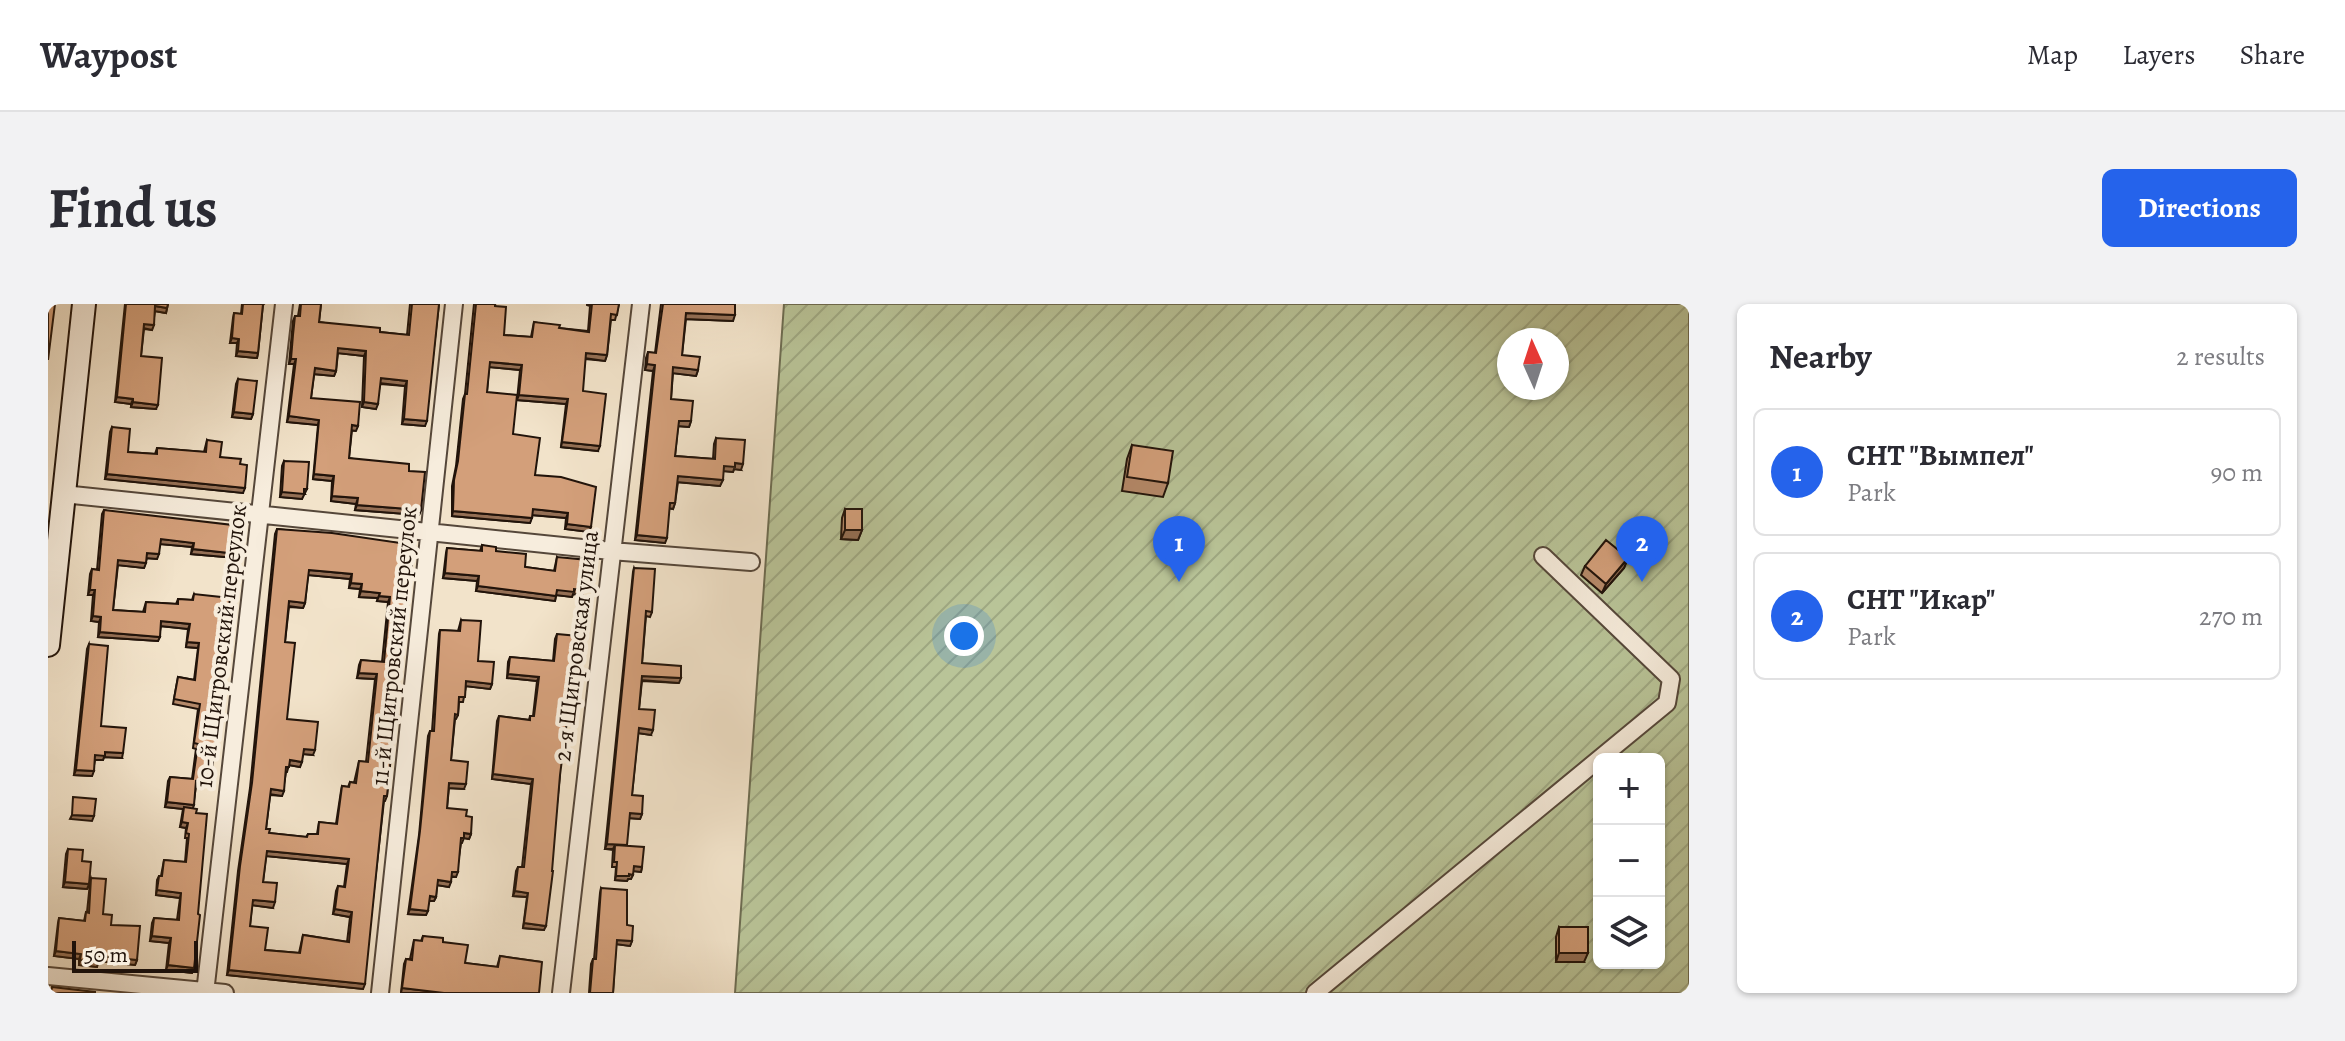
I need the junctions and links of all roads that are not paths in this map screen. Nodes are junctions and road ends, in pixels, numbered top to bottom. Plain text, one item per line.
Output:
1 (84, 304) edge
2 (284, 304) edge
3 (454, 304) edge
4 (641, 304) edge
5 (63, 494) junction
6 (260, 515) junction
7 (431, 533) junction
8 (53, 537) edge
9 (611, 551) junction
10 (1543, 556) dead end
11 (751, 562) dead end
12 (48, 645) edge
13 (48, 976) edge
14 (205, 992) edge
15 (225, 993) edge
16 (380, 993) edge
17 (561, 993) edge
18 (1315, 993) edge

1 - 5 street
2 - 6 street, 10-й Щигровский переулок
3 - 7 street, 11-й Щигровский переулок
4 - 9 street, 2-я Щигровская улица
5 - 6 street
5 - 8 street
6 - 7 street
6 - 14 street, 10-й Щигровский переулок
7 - 9 street
7 - 16 street, 11-й Щигровский переулок
8 - 12 street
9 - 11 street
9 - 17 street, 2-я Щигровская улица
10 - 18 street
13 - 14 street
14 - 15 street

